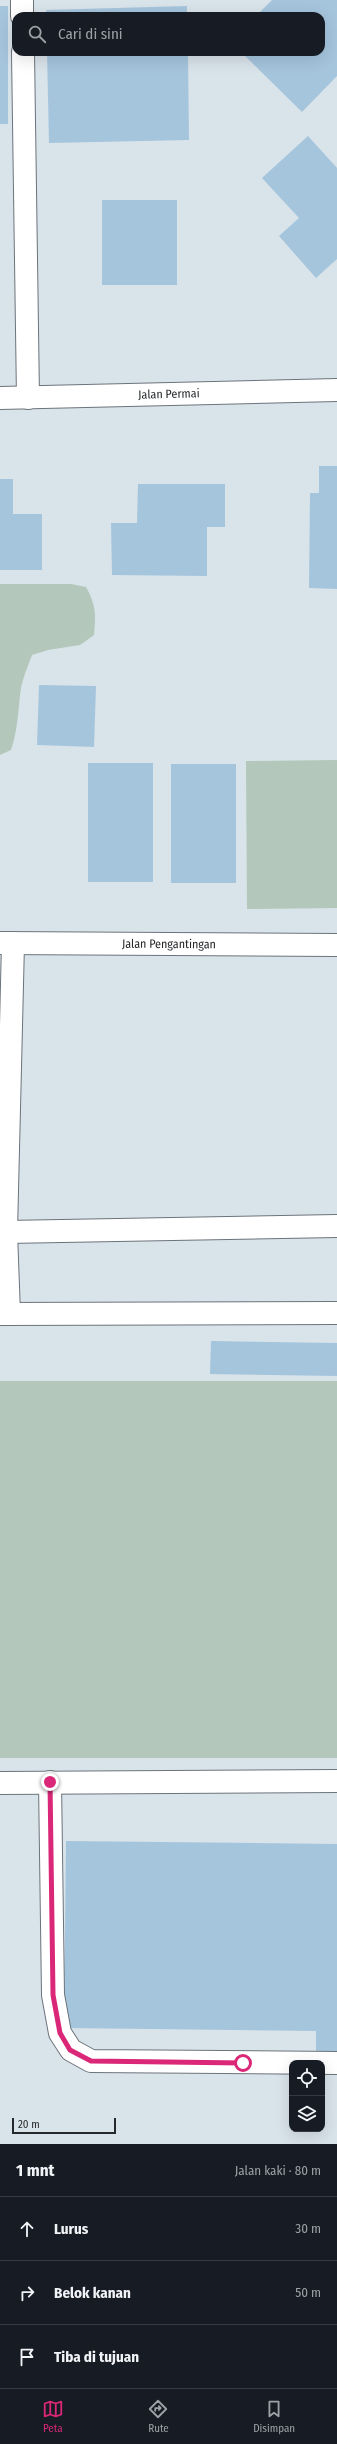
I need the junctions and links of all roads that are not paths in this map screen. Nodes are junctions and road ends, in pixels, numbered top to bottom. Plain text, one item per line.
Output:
1 (22, 0) edge
2 (22, 12) edge
3 (23, 56) edge
4 (337, 390) edge
5 (0, 398) edge
6 (28, 398) junction
7 (6, 943) edge
8 (337, 945) edge
9 (337, 1226) edge
10 (6, 1232) junction
11 (337, 1313) edge
12 (5, 1314) edge
13 (337, 1781) edge
14 (50, 1782) junction
15 (0, 1783) edge
16 (337, 2063) edge

1 - 2 street
3 - 6 street
4 - 6 street, Jalan Permai
5 - 6 street, Jalan Permai
7 - 8 street, Jalan Pengantingan
7 - 10 street
9 - 10 street
10 - 12 street
11 - 12 street
13 - 14 street
14 - 15 street
14 - 16 street

